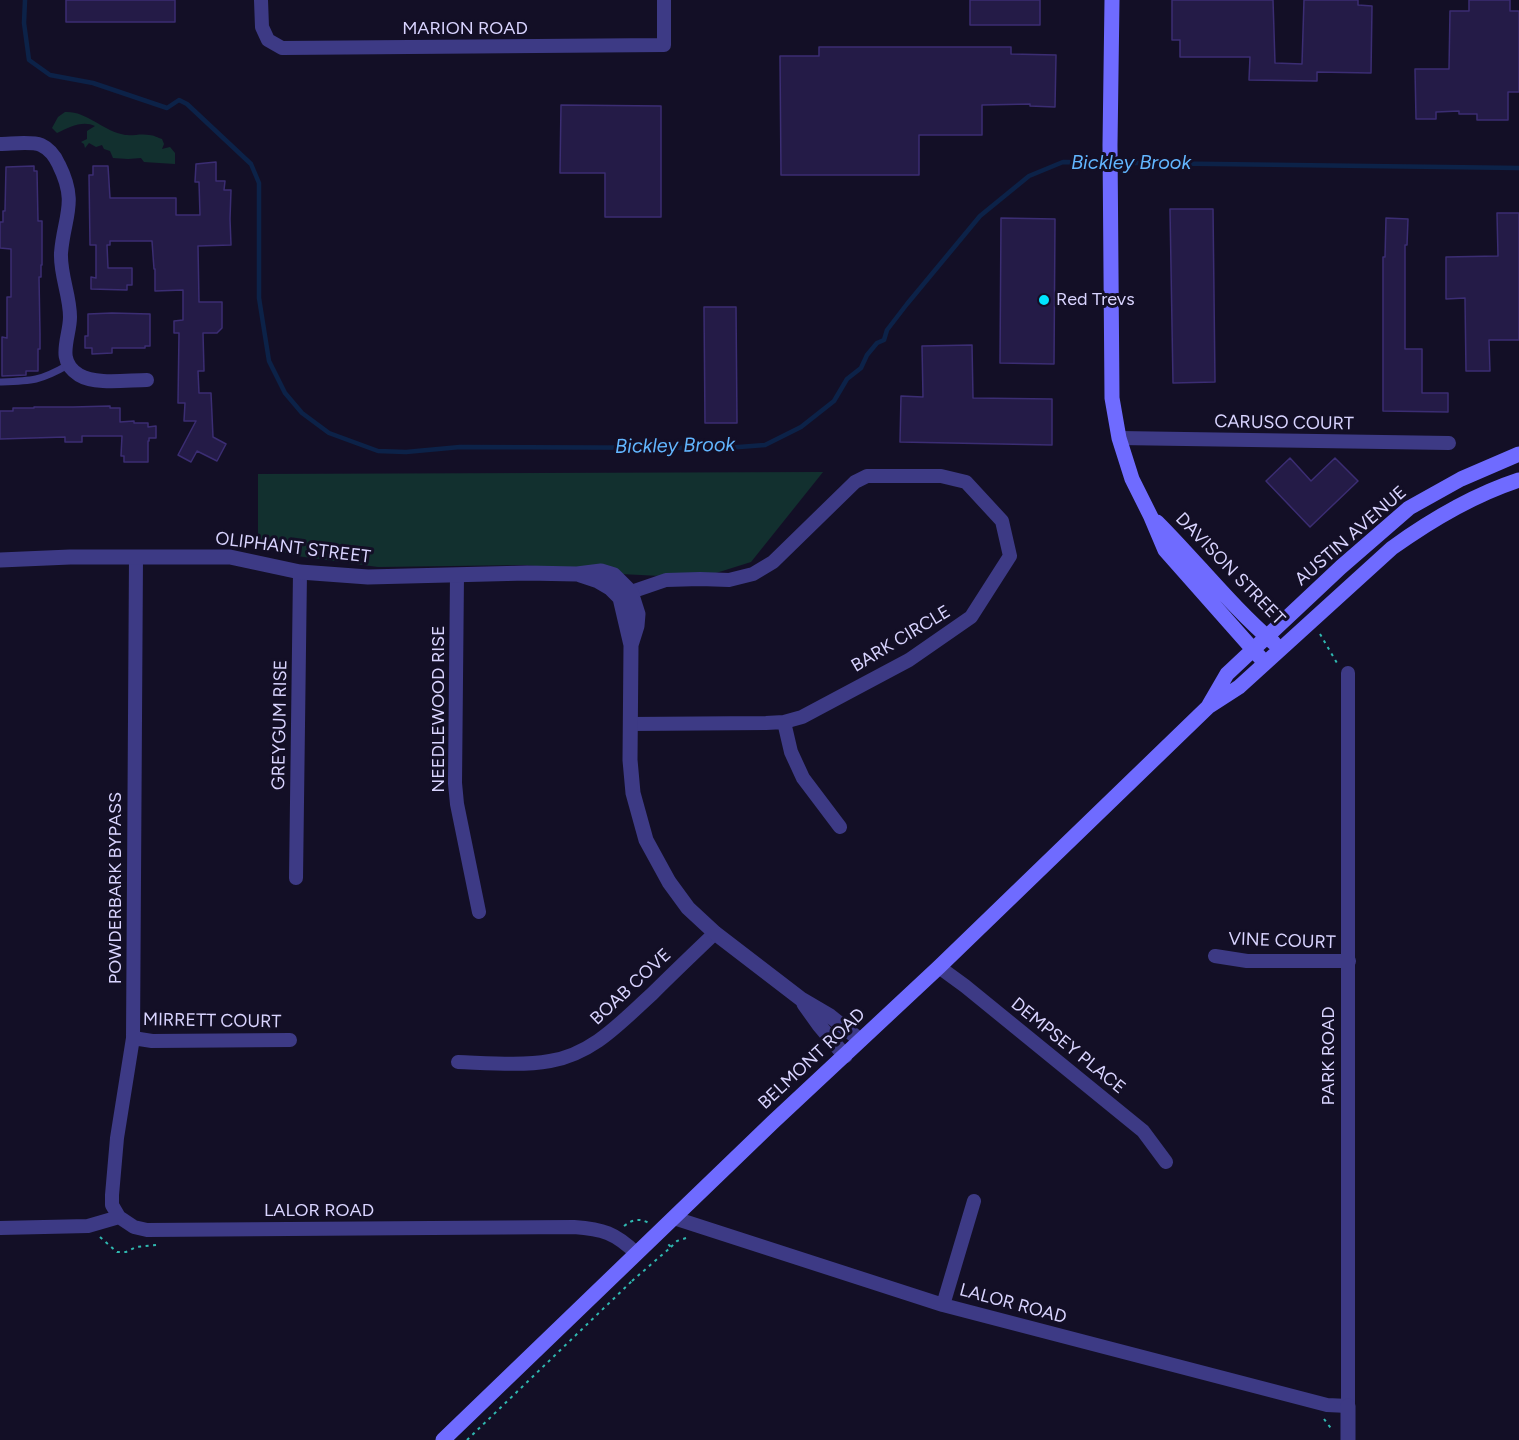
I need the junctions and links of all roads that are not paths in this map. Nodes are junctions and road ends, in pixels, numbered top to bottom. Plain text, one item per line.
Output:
1 (261, 0) edge
2 (664, 0) edge
3 (1112, 0) edge
4 (0, 144) edge
5 (68, 365) junction
6 (147, 380) dead end
7 (0, 382) edge
8 (1119, 438) junction
9 (1449, 443) dead end
10 (1519, 454) edge
11 (1519, 480) edge
12 (1151, 517) junction
13 (136, 557) junction
14 (1, 561) edge
15 (300, 572) junction
16 (458, 575) junction
17 (626, 595) junction
18 (1266, 636) junction
19 (1252, 649) junction
20 (1281, 649) junction
21 (1265, 663) junction
22 (1348, 673) road end
23 (1208, 707) junction
24 (784, 722) junction
25 (630, 724) junction
26 (840, 827) dead end
27 (296, 878) dead end
28 (479, 912) dead end
29 (715, 933) junction
30 (1215, 956) dead end
31 (1349, 961) junction
32 (939, 967) junction
33 (801, 999) junction
34 (133, 1038) junction
35 (860, 1040) junction
36 (290, 1041) dead end
37 (845, 1056) junction
38 (458, 1062) dead end
39 (1166, 1162) dead end
40 (974, 1201) dead end
41 (119, 1217) junction
42 (674, 1218) junction
43 (0, 1228) edge
44 (636, 1253) junction
45 (943, 1305) junction
46 (1348, 1406) junction
47 (443, 1440) edge
48 (1348, 1440) edge

1 - 2 street, MARION ROAD
3 - 8 main road, DAVISON STREET
4 - 5 street
5 - 6 street
5 - 7 lane
8 - 9 street, CARUSO COURT
8 - 12 main road, DAVISON STREET
10 - 18 main road, AUSTIN AVENUE
11 - 20 main road, AUSTIN AVENUE
12 - 18 main road, DAVISON STREET
12 - 19 main road, DAVISON STREET
13 - 14 street, OLIPHANT STREET
13 - 15 street, OLIPHANT STREET
13 - 34 street, POWDERBARK BYPASS
15 - 16 street, OLIPHANT STREET
15 - 27 street, GREYGUM RISE
16 - 17 street, OLIPHANT STREET
16 - 28 street, NEEDLEWOOD RISE
17 - 24 street, BARK CIRCLE
17 - 25 street
18 - 19 main road, AUSTIN AVENUE
18 - 20 main road, DAVISON STREET
19 - 21 main road, DAVISON STREET
19 - 23 main road, BELMONT ROAD
20 - 21 main road, AUSTIN AVENUE
21 - 23 main road, BELMONT ROAD
22 - 31 street, PARK ROAD
23 - 32 main road, BELMONT ROAD
24 - 25 street, BARK CIRCLE
24 - 26 street
25 - 29 street
29 - 33 street
29 - 38 street, BOAB COVE
30 - 31 street, VINE COURT
31 - 46 street, PARK ROAD
32 - 35 main road, BELMONT ROAD
32 - 39 street, DEMPSEY PLACE
33 - 35 street
33 - 37 street
34 - 36 street, MIRRETT COURT
34 - 41 street, POWDERBARK BYPASS
35 - 37 main road, BELMONT ROAD
37 - 42 main road, BELMONT ROAD
40 - 45 street
41 - 43 street
41 - 44 street, LALOR ROAD
42 - 44 main road, BELMONT ROAD
42 - 45 street, LALOR ROAD
44 - 47 main road, BELMONT ROAD
45 - 46 street, LALOR ROAD
46 - 48 street, PARK ROAD

